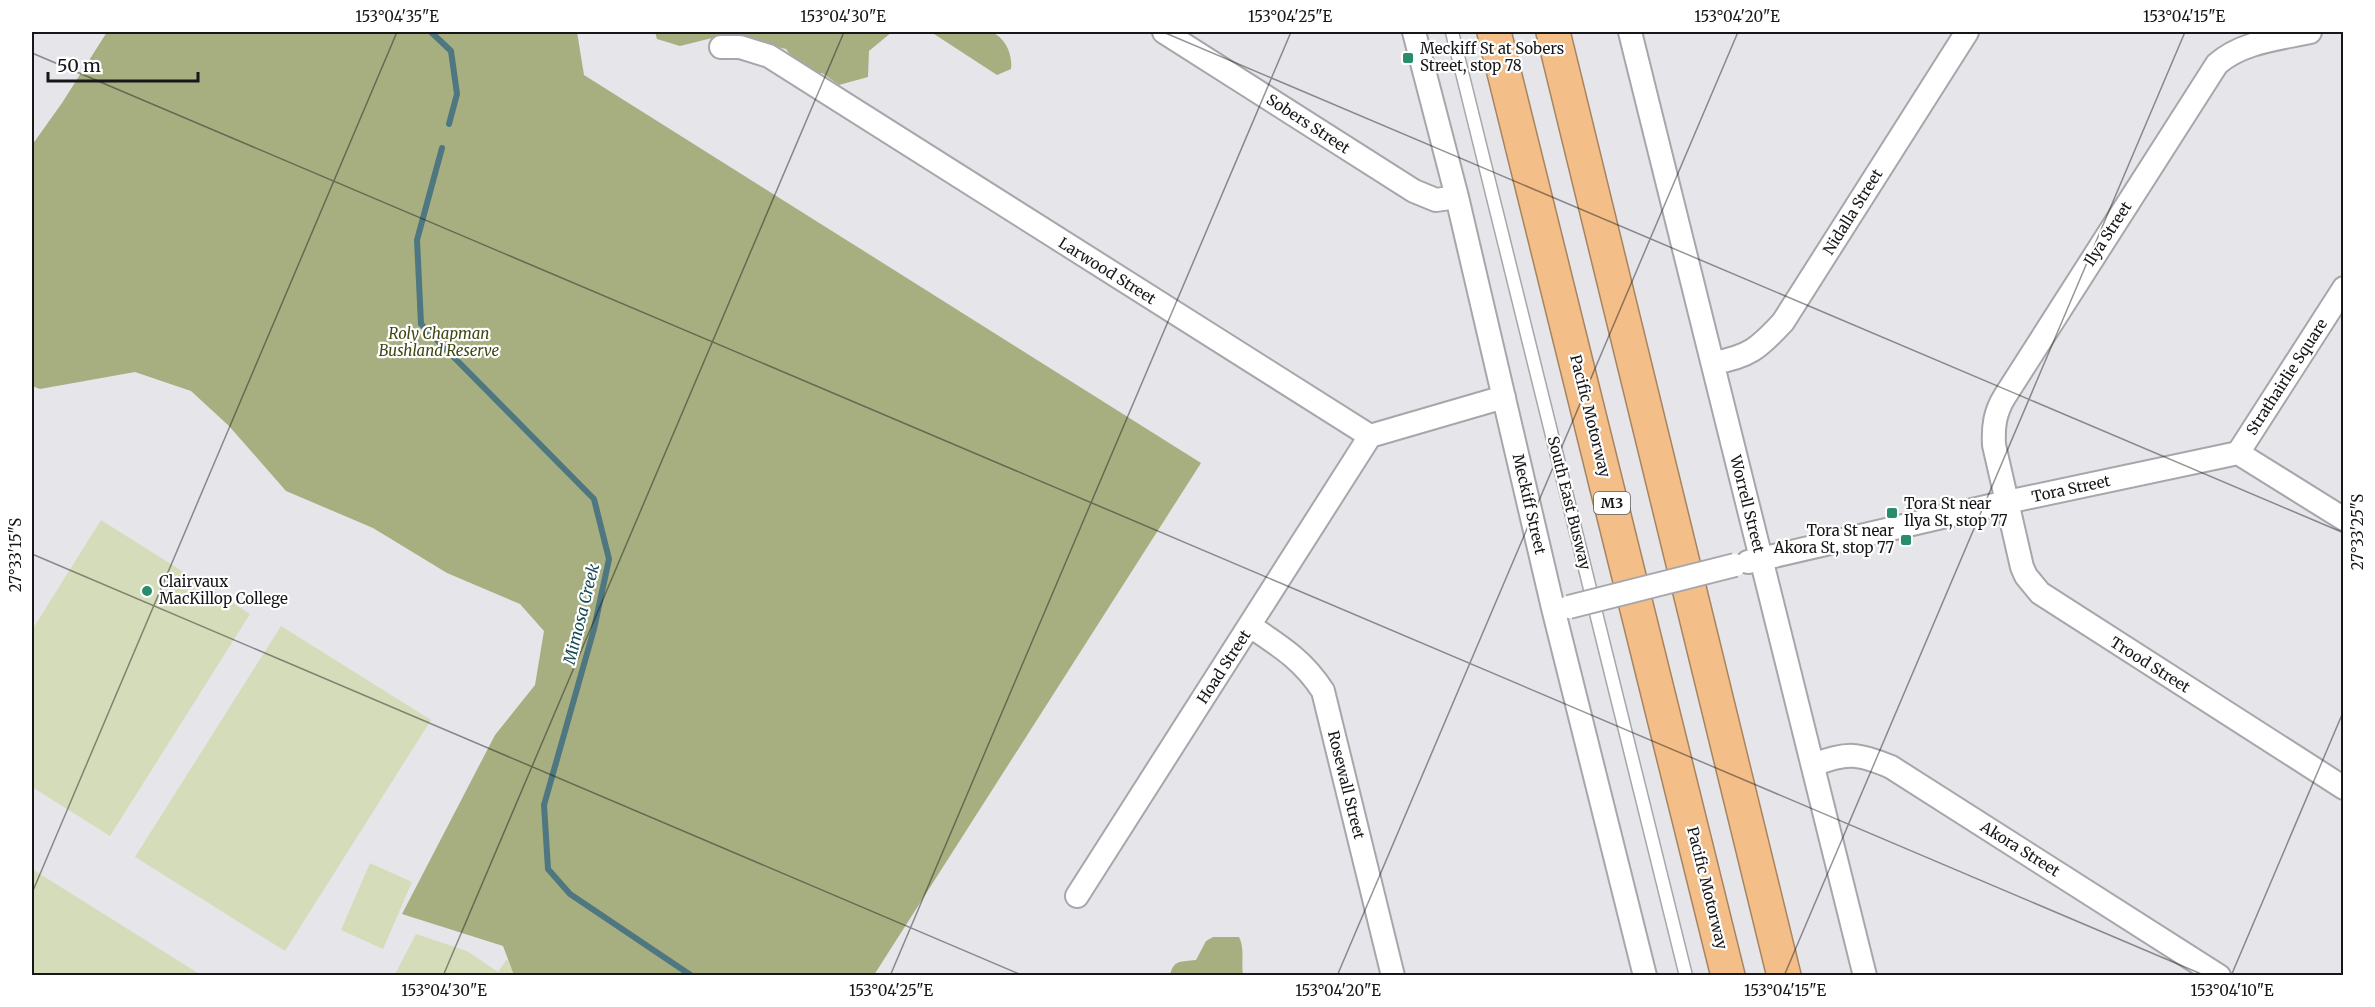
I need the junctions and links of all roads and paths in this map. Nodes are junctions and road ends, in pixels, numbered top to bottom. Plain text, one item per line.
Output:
1 (1164, 32) edge
2 (1414, 32) edge
3 (1452, 32) edge
4 (1494, 32) edge
5 (1552, 32) edge
6 (1630, 32) edge
7 (1967, 32) edge
8 (2310, 32) edge
9 (721, 47) dead end
10 (1457, 198) junction
11 (2343, 288) edge
12 (1713, 363) junction
13 (1504, 397) junction
14 (1370, 436) junction
15 (2238, 453) junction
16 (2007, 502) junction
17 (2343, 519) edge
18 (1761, 559) junction
19 (1561, 609) junction
20 (1250, 626) junction
21 (1813, 765) junction
22 (2343, 788) edge
23 (1077, 897) dead end
24 (1393, 975) edge
25 (1645, 975) edge
26 (1686, 975) edge
27 (1728, 975) edge
28 (1784, 975) edge
29 (1865, 975) edge
30 (2219, 975) edge

1 - 10 street, Sobers Street
2 - 10 street, Meckiff Street
3 - 26 lane, South East Busway
4 - 27 highway, Pacific Motorway / M3
5 - 28 highway
6 - 12 street, Worrell Street
7 - 12 street, Nidalla Street
8 - 16 street, Ilya Street
9 - 14 street, Larwood Street
10 - 13 street, Meckiff Street
11 - 15 street, Strathairlie Square
12 - 18 street, Worrell Street
13 - 14 street
13 - 19 street, Meckiff Street
14 - 20 street, Hoad Street
15 - 16 street, Tora Street
15 - 17 street, Strathairlie Square
16 - 18 street, Tora Street
16 - 22 street, Trood Street
18 - 19 street, Tora Street, bridge
18 - 21 street, Worrell Street
19 - 25 street, Meckiff Street
20 - 23 street, Hoad Street
20 - 24 street, Rosewall Street
21 - 29 street, Worrell Street
21 - 30 street, Akora Street

